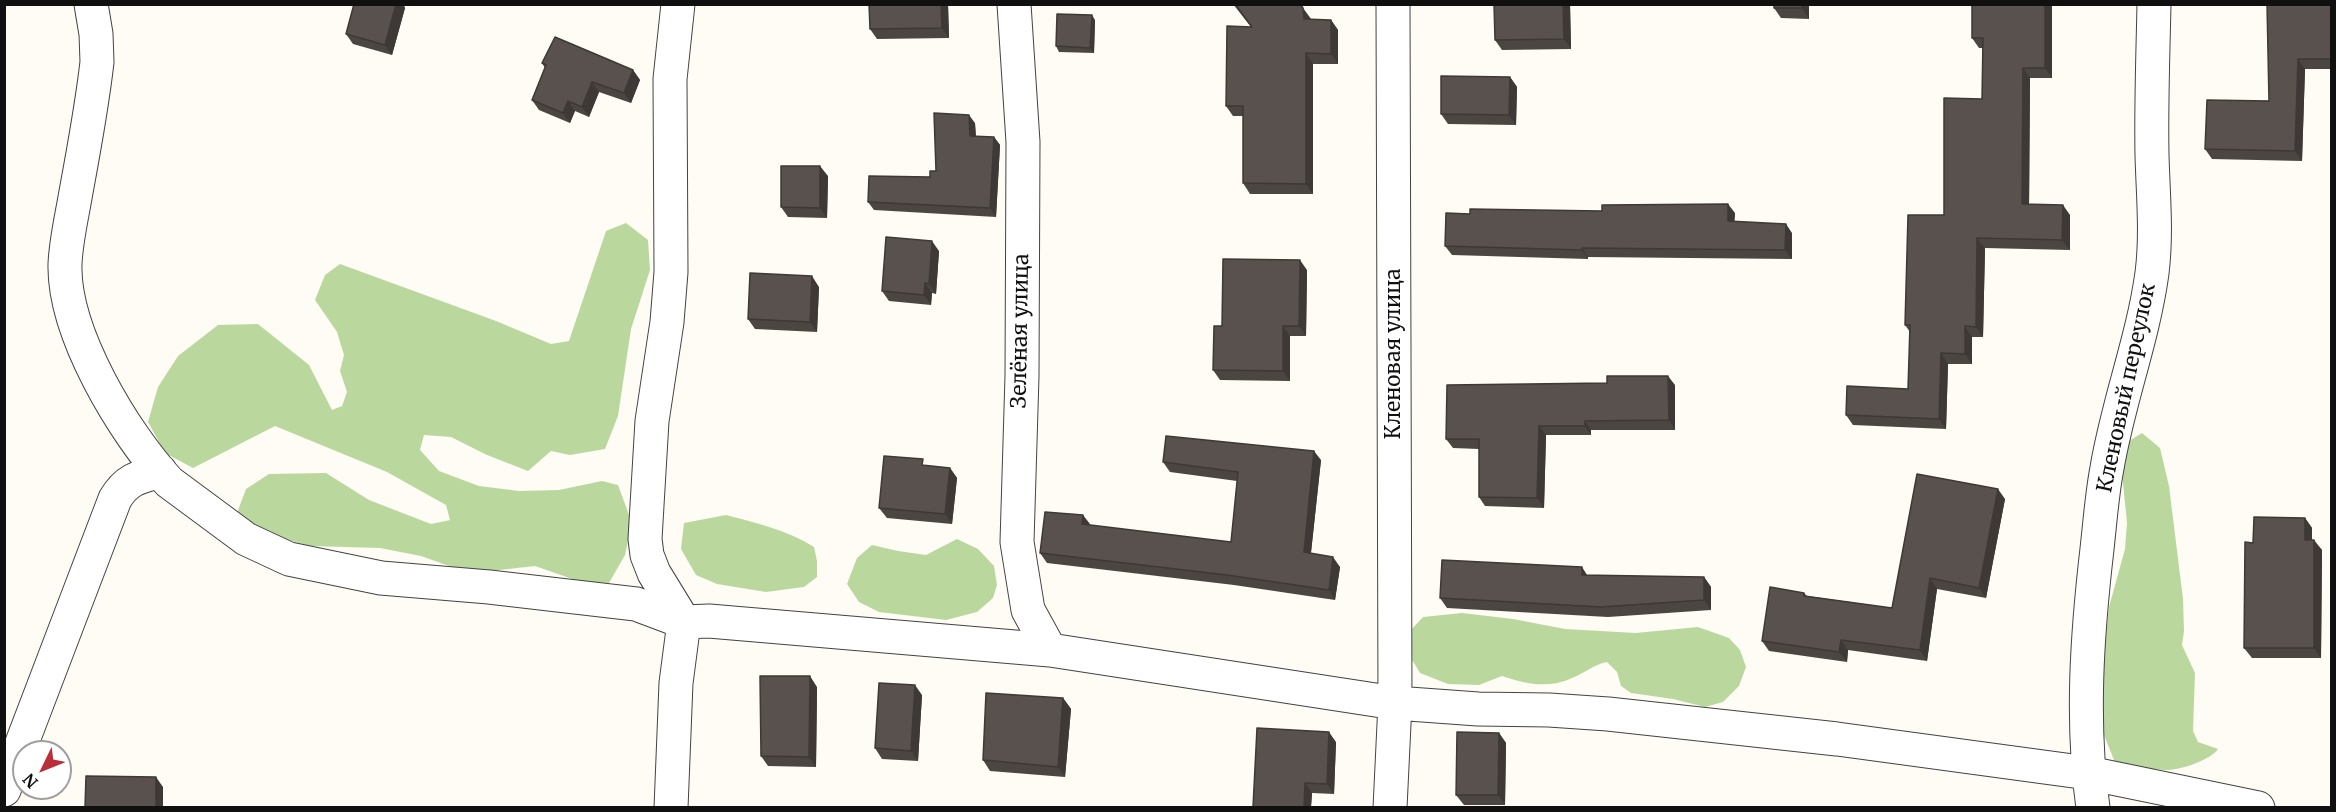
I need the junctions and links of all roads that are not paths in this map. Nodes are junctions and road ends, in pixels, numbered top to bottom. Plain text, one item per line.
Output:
1 (91, 4) edge
2 (678, 4) edge
3 (1014, 4) edge
4 (1393, 4) edge
5 (2154, 4) edge
6 (160, 471) junction
7 (684, 622) junction
8 (1050, 650) junction
9 (1395, 703) junction
10 (2088, 773) junction
11 (4, 790) edge
12 (671, 807) edge
13 (1390, 807) edge
14 (2093, 807) edge
15 (2258, 807) edge

1 - 6 street
2 - 7 street
3 - 8 street, Зелёная улица
4 - 9 street, Кленовая улица
5 - 10 street, Кленовый переулок
6 - 7 street
6 - 11 street
7 - 8 street
7 - 12 street
8 - 9 street
9 - 10 street
9 - 13 street, Кленовая улица
10 - 14 street, Кленовый переулок
10 - 15 street

